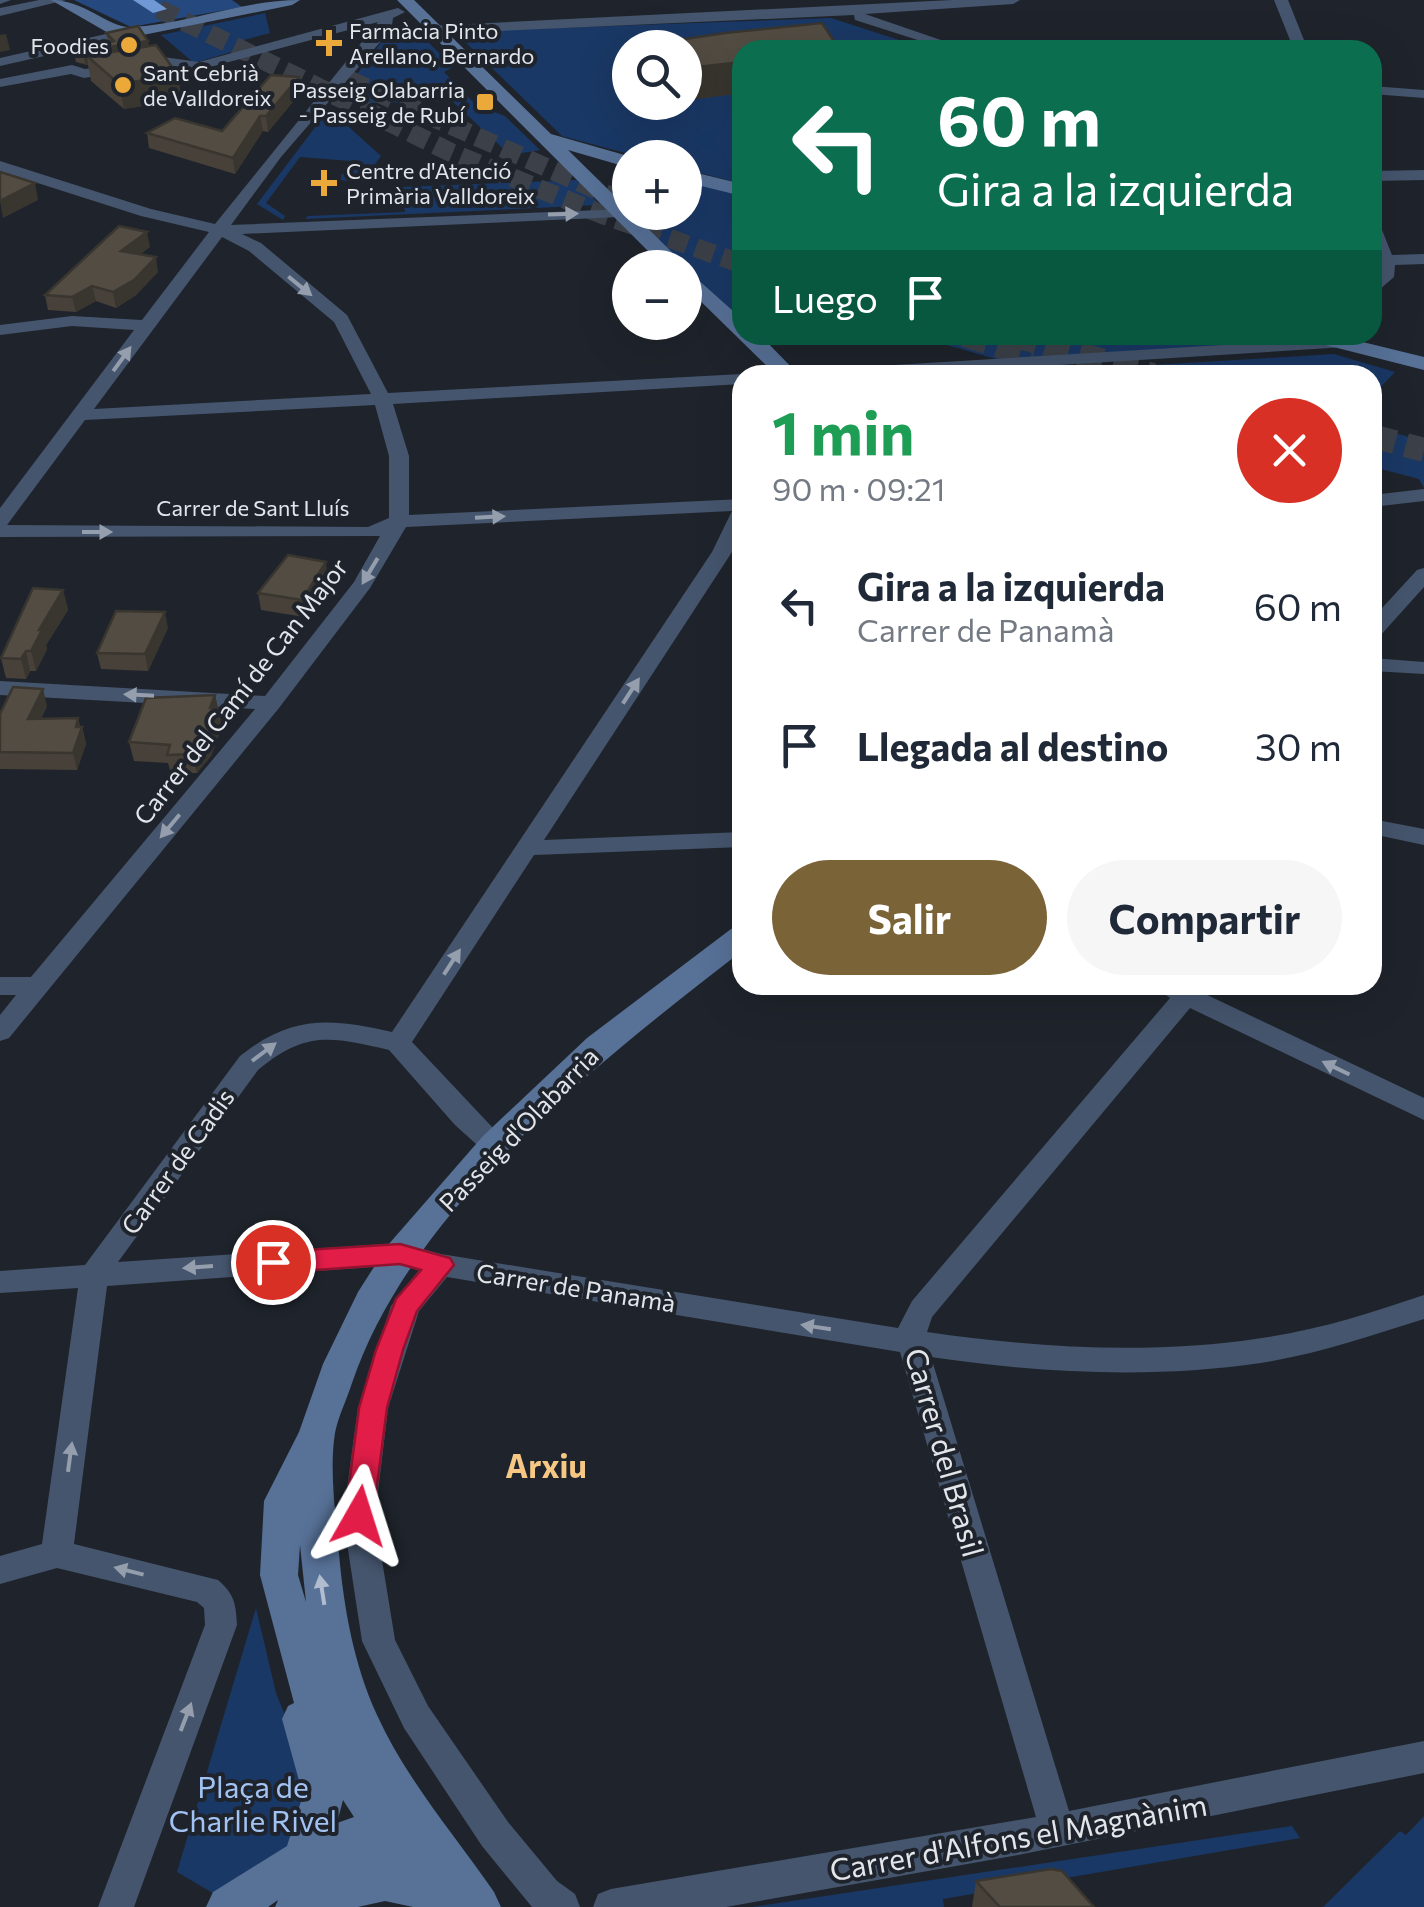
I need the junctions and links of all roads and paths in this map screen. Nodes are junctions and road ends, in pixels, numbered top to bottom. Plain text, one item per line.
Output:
1 (59, 0) edge
2 (141, 0) edge
3 (292, 0) edge
4 (835, 0) edge
5 (1013, 0) edge
6 (1282, 0) edge
7 (0, 2) edge
8 (14, 3) edge
9 (409, 4) edge
10 (160, 9) dead end
11 (0, 12) edge
12 (851, 12) junction
13 (386, 21) junction
14 (432, 28) junction
15 (128, 33) junction
16 (930, 40) edge
17 (1297, 40) edge
18 (0, 62) edge
19 (0, 83) edge
20 (1382, 91) edge
21 (1424, 94) edge
22 (542, 137) junction
23 (563, 157) junction
24 (612, 157) edge
25 (612, 160) edge
26 (612, 163) edge
27 (0, 166) edge
28 (1424, 175) edge
29 (1382, 176) edge
30 (702, 180) edge
31 (732, 188) edge
32 (597, 190) junction
33 (612, 204) edge
34 (612, 212) edge
35 (221, 230) junction
36 (638, 230) edge
37 (659, 250) edge
38 (1382, 250) edge
39 (1386, 260) junction
40 (1424, 260) edge
41 (1382, 280) edge
42 (702, 291) edge
43 (732, 320) edge
44 (146, 326) junction
45 (0, 330) edge
46 (758, 345) edge
47 (1253, 345) edge
48 (1350, 345) edge
49 (1424, 364) edge
50 (778, 365) edge
51 (1053, 365) tunnel mouth
52 (732, 379) edge
53 (382, 398) junction
54 (80, 416) junction
55 (1424, 495) edge
56 (1382, 500) edge
57 (732, 508) edge
58 (0, 521) edge
59 (399, 522) junction
60 (732, 530) edge
61 (0, 531) edge
62 (1424, 574) edge
63 (1382, 622) edge
64 (1382, 665) edge
65 (1424, 668) edge
66 (0, 688) edge
67 (272, 703) junction
68 (1382, 828) edge
69 (1424, 836) edge
70 (732, 840) edge
71 (527, 848) junction
72 (732, 944) edge
73 (0, 986) edge
74 (38, 986) junction
75 (1176, 995) edge
76 (1196, 995) edge
77 (0, 1032) edge
78 (398, 1044) junction
79 (1424, 1110) edge
80 (495, 1144) junction
81 (400, 1254) junction
82 (441, 1265) junction
83 (94, 1274) junction
84 (0, 1282) edge
85 (1424, 1308) edge
86 (912, 1343) junction
87 (318, 1433) junction
88 (57, 1554) junction
89 (0, 1570) edge
90 (280, 1575) junction
91 (368, 1738) junction
92 (1424, 1757) edge
93 (385, 1829) junction
94 (1057, 1829) junction
95 (303, 1863) junction
96 (439, 1887) edge
97 (116, 1907) edge
98 (228, 1907) edge
99 (299, 1907) edge
100 (479, 1907) edge
101 (562, 1907) edge
102 (611, 1907) edge

1 - 8 street
1 - 15 main road
2 - 10 highway
3 - 15 main road
4 - 12 street
5 - 12 street
6 - 17 street
7 - 8 lane
8 - 11 street
9 - 13 street
9 - 14 main road
12 - 14 street
12 - 16 street
13 - 14 street
13 - 19 street
13 - 35 street
14 - 22 main road
15 - 18 street
20 - 21 street
22 - 23 main road
22 - 24 main road
23 - 25 main road
23 - 32 main road
26 - 32 main road
27 - 35 street
28 - 29 street
30 - 31 main road
32 - 33 main road
35 -> 34 street
35 - 44 street
35 -> 53 street
36 - 37 main road
38 - 39 street
39 - 40 street
39 - 41 street
42 - 43 main road
44 - 45 street
54 -> 44 street
46 - 50 main road
47 - 51 street
48 - 49 main road
52 - 53 street
53 - 54 street
53 - 59 street
54 - 58 street
55 - 56 street
59 -> 57 street, Carrer de Sant Lluís
61 -> 59 street, Carrer de Sant Lluís
59 -> 67 street, Carrer del Camí de Can Major
71 -> 60 street
62 - 63 street
64 - 65 street
67 -> 66 street
67 -> 74 street, Carrer del Camí de Can Major
68 - 69 street
70 - 71 street
78 -> 71 street
72 - 80 main road, Passeig d'Olabarria
73 - 74 street
74 - 77 street, Carrer del Camí de Can Major
75 - 86 street, Carrer del Brasil
79 -> 76 street
78 - 80 street
83 -> 78 street, Carrer de Cadis
80 - 81 main road, Passeig d'Olabarria
81 - 82 street, Carrer de Panamà
81 -> 83 street, Carrer de Panamà
81 - 87 main road, Passeig d'Olabarria
86 -> 82 street, Carrer de Panamà
82 - 101 street
83 - 84 street, Carrer de Panamà
88 -> 83 street, Carrer de Cadis
85 - 86 street, Carrer de Panamà
86 - 94 street, Carrer del Brasil
87 - 90 main road
91 -> 87 main road
88 - 89 street
97 -> 88 street
90 - 93 main road
90 - 95 main road
91 - 93 main road
91 - 96 main road
92 - 94 street, Carrer d'Alfons el Magnànim
93 - 95 main road
93 - 96 main road
93 - 99 main road
94 - 102 street, Carrer d'Alfons el Magnànim
95 - 98 main road
96 - 99 main road
96 - 100 main road

